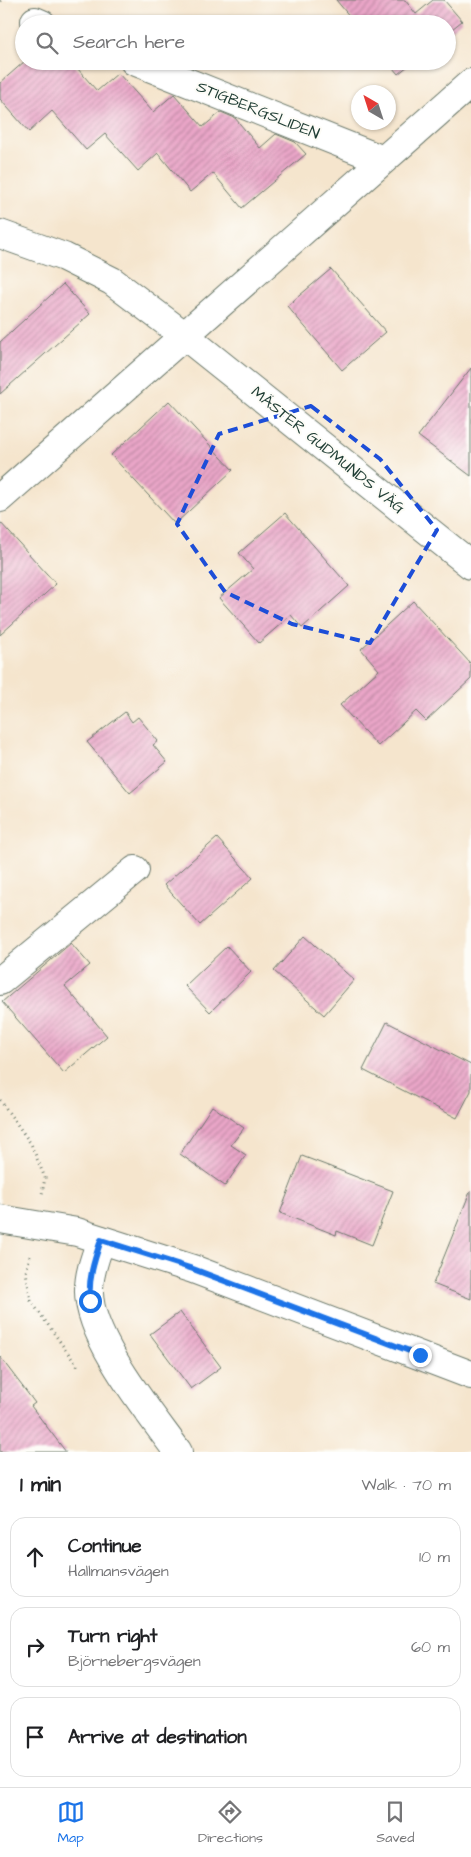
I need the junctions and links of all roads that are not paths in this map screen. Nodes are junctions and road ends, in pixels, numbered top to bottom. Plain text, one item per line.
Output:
1 (157, 70) edge
2 (471, 83) edge
3 (383, 160) junction
4 (0, 234) edge
5 (185, 336) junction
6 (0, 498) edge
7 (471, 565) edge
8 (135, 870) dead end
9 (0, 981) edge
10 (0, 1220) edge
11 (101, 1240) junction
12 (471, 1375) edge
13 (178, 1452) edge

1 - 3 street, STIGBERGSLIDEN
2 - 3 street
3 - 5 street
4 - 5 street
5 - 6 street
5 - 7 street, MÄSTER GUDMUNDS VÄG
8 - 9 street
10 - 11 street
11 - 12 street
11 - 13 street

